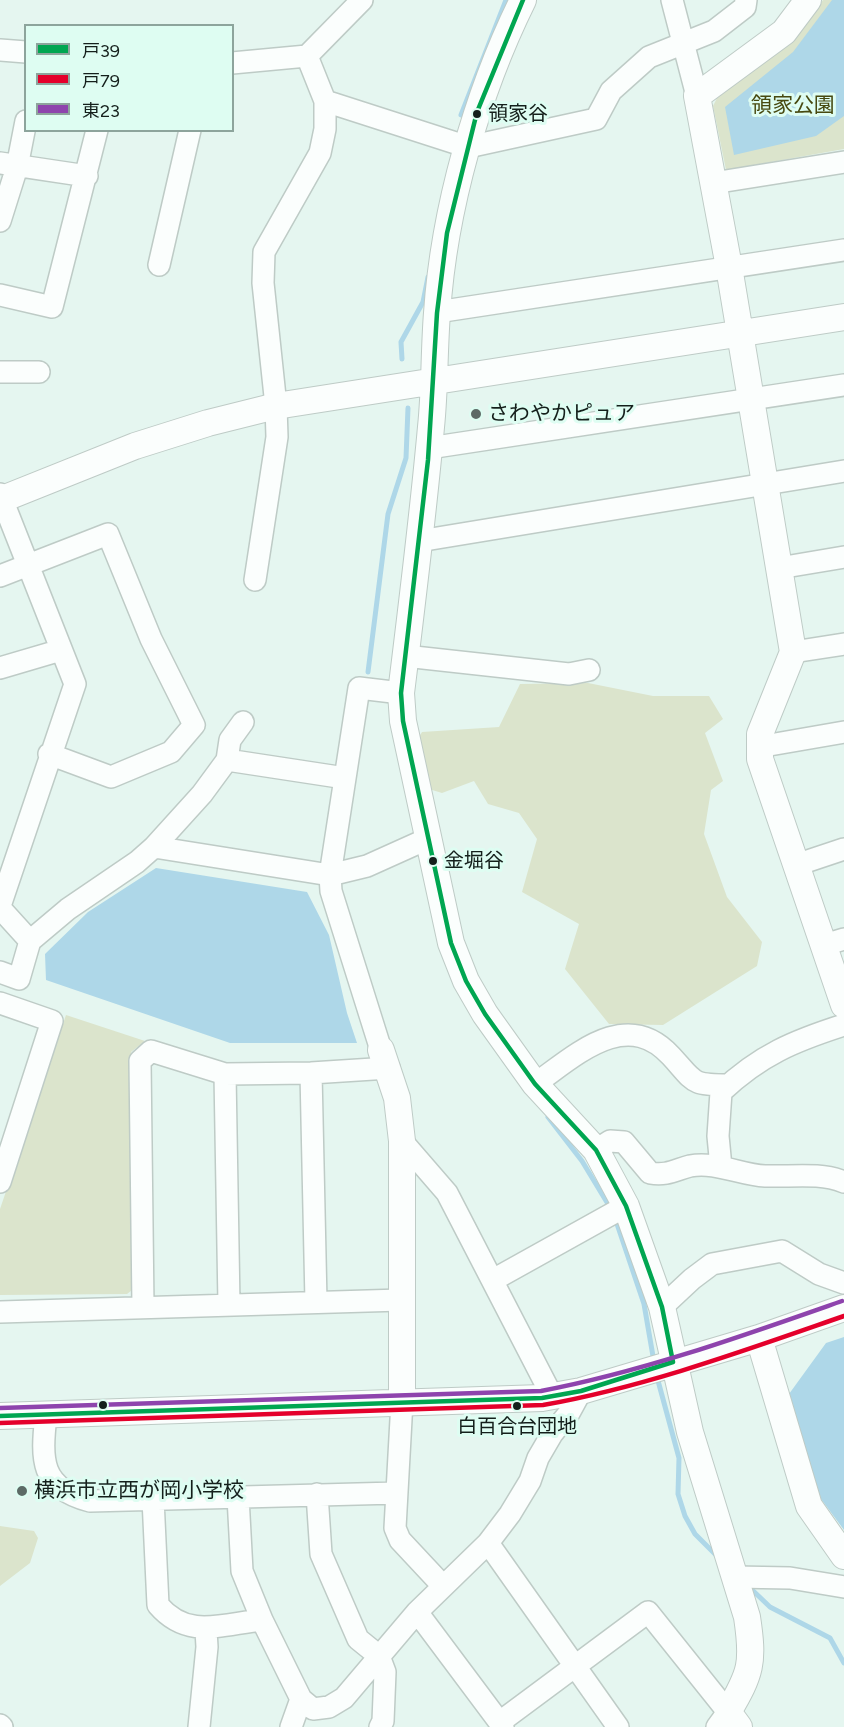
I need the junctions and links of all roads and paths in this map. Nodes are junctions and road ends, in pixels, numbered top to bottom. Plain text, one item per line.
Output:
1 (363, 0) edge
2 (523, 0) edge
3 (672, 0) edge
4 (747, 0) edge
5 (808, 0) edge
6 (684, 45) junction
7 (0, 50) edge
8 (24, 52) edge
9 (307, 56) junction
10 (234, 63) edge
11 (697, 96) junction
12 (325, 101) junction
13 (24, 126) edge
14 (98, 132) edge
15 (190, 132) edge
16 (468, 147) junction
17 (844, 162) edge
18 (8, 165) edge
19 (87, 176) junction
20 (713, 183) junction
21 (0, 221) edge
22 (844, 250) edge
23 (159, 265) dead end
24 (729, 267) junction
25 (0, 296) edge
26 (437, 312) junction
27 (844, 317) edge
28 (739, 333) junction
29 (0, 372) edge
30 (39, 372) dead end
31 (434, 379) junction
32 (844, 385) edge
33 (750, 398) junction
34 (276, 406) junction
35 (429, 448) junction
36 (844, 471) edge
37 (765, 483) junction
38 (1, 498) edge
39 (419, 541) junction
40 (844, 557) edge
41 (28, 566) junction
42 (779, 568) junction
43 (0, 576) edge
44 (255, 580) dead end
45 (844, 644) edge
46 (61, 650) junction
47 (793, 652) junction
48 (405, 656) junction
49 (0, 668) edge
50 (589, 670) dead end
51 (401, 693) junction
52 (243, 722) dead end
53 (844, 732) edge
54 (758, 747) junction
55 (49, 754) junction
56 (227, 760) junction
57 (345, 778) junction
58 (428, 839) junction
59 (154, 847) junction
60 (844, 849) edge
61 (796, 865) junction
62 (330, 875) junction
63 (0, 907) edge
64 (30, 941) junction
65 (834, 942) edge
66 (0, 972) edge
67 (0, 1003) edge
68 (844, 1005) edge
69 (844, 1025) edge
70 (385, 1059) junction
71 (311, 1073) junction
72 (225, 1074) junction
73 (535, 1084) junction
74 (728, 1085) junction
75 (402, 1141) junction
76 (596, 1150) junction
77 (721, 1167) junction
78 (0, 1182) edge
79 (844, 1182) edge
80 (626, 1206) junction
81 (493, 1280) junction
82 (844, 1283) edge
83 (401, 1300) junction
84 (316, 1302) junction
85 (229, 1305) junction
86 (143, 1307) junction
87 (662, 1307) junction
88 (844, 1308) edge
89 (0, 1312) edge
90 (759, 1338) junction
91 (673, 1362) junction
92 (581, 1391) junction
93 (552, 1396) junction
94 (402, 1401) junction
95 (46, 1415) junction
96 (0, 1416) edge
97 (396, 1493) junction
98 (317, 1494) junction
99 (238, 1497) junction
100 (153, 1499) junction
101 (488, 1543) junction
102 (844, 1556) edge
103 (735, 1577) junction
104 (443, 1586) junction
105 (844, 1587) edge
106 (417, 1612) junction
107 (261, 1620) junction
108 (206, 1630) junction
109 (379, 1656) junction
110 (574, 1666) junction
111 (301, 1699) junction
112 (728, 1722) edge
113 (384, 1725) edge
114 (502, 1725) edge
115 (199, 1727) edge
116 (291, 1727) edge
117 (618, 1727) edge

1 - 9 street
2 - 16 street
3 - 6 street
4 - 6 street
5 - 11 street
6 - 11 street
6 - 16 street
7 - 8 street
9 - 10 street
9 - 12 street
11 - 20 street
12 - 16 street
12 - 34 street
13 - 18 street
14 - 19 street
15 - 23 street
16 - 26 street
17 - 20 street
18 - 19 street
18 - 21 street
19 - 25 street
20 - 24 street
22 - 24 street
24 - 26 street
24 - 28 street
26 - 31 street
27 - 28 street
28 - 31 street
28 - 33 street
29 - 30 street
31 - 34 street
31 - 35 street
32 - 33 street
33 - 35 street
33 - 37 street
34 - 38 street
34 - 44 street
35 - 39 street
36 - 37 street
37 - 39 street
37 - 42 street
38 - 41 street
39 - 48 street
40 - 42 street
41 - 43 street
41 - 46 street
41 - 55 street
42 - 47 street
45 - 47 street
46 - 49 street
46 - 55 street
47 - 54 street
48 - 50 street
48 - 51 street
51 - 57 street
51 - 58 street
52 - 56 street
53 - 54 street
54 - 61 street
55 - 63 street
56 - 57 street
56 - 59 street
57 - 62 street
58 - 62 street
58 - 73 street
59 - 62 street
59 - 64 street
60 - 61 street
61 - 65 street
62 - 70 street
63 - 64 street
64 - 66 street
65 - 68 street
67 - 78 street
69 - 74 street
70 - 71 street
70 - 75 street
71 - 72 street
71 - 84 street
72 - 85 street
72 - 86 street
73 - 74 street
73 - 76 street
74 - 77 street
75 - 81 street
75 - 83 street
76 - 77 street
76 - 80 street
77 - 79 street
80 - 81 street
80 - 87 street
81 - 93 street
82 - 87 street
83 - 84 street
83 - 94 street
84 - 85 street
85 - 86 street
86 - 89 street
87 - 91 street
88 - 90 street
90 - 91 street
90 - 102 street
91 - 92 street
91 - 103 street
92 - 93 street
92 - 101 street
93 - 94 street
94 - 95 street
94 - 97 street
95 - 96 street
95 - 100 street
97 - 98 street
97 - 104 street
98 - 99 street
98 - 109 street
99 - 100 street
99 - 107 street
100 - 108 street
101 - 104 street
101 - 110 street
103 - 105 street
103 - 112 street
104 - 106 street
106 - 109 street
106 - 114 street
107 - 108 street
107 - 111 street
108 - 115 street
109 - 111 street
109 - 113 street
110 - 112 street
110 - 114 street
110 - 117 street
111 - 116 street

